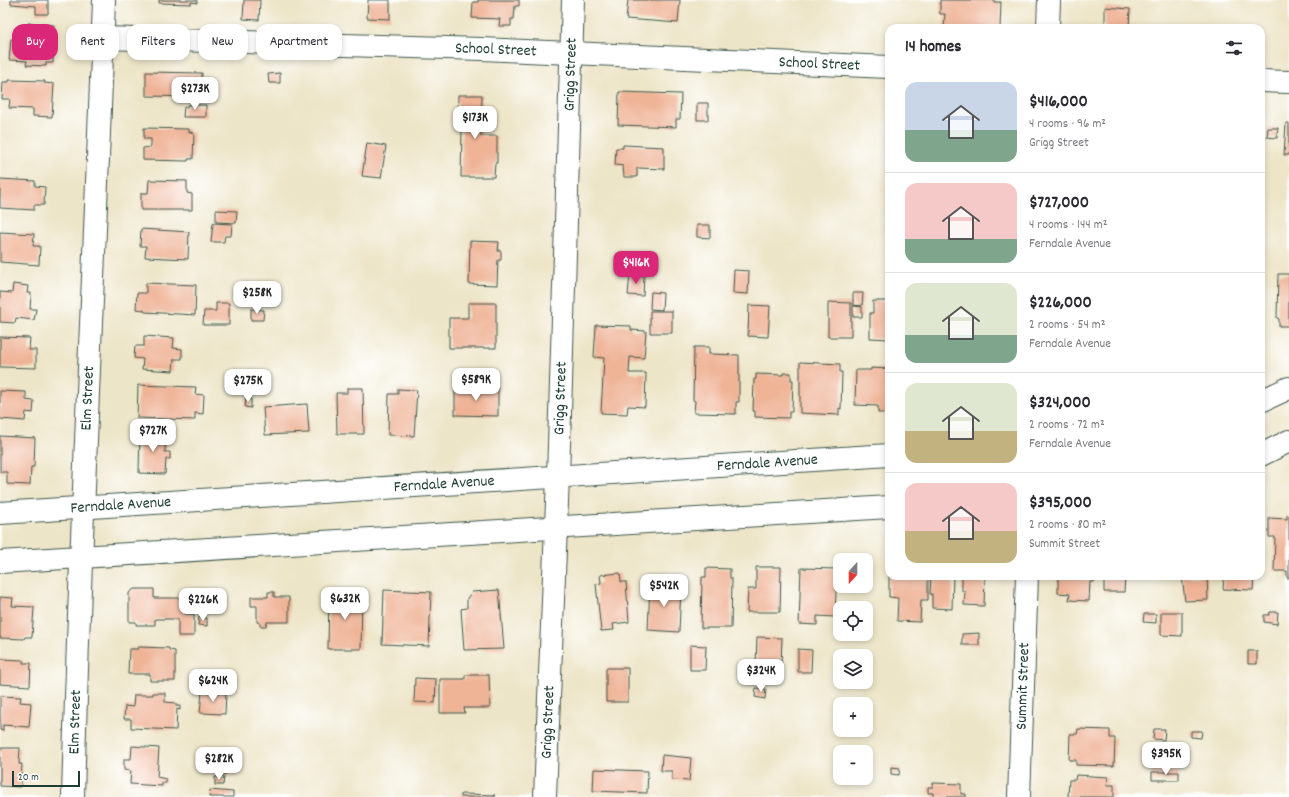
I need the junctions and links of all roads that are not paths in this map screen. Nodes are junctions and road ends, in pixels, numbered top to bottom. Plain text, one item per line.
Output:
1 (104, 0) edge
2 (573, 0) edge
3 (1048, 0) edge
4 (103, 24) edge
5 (1048, 24) edge
6 (119, 38) edge
7 (571, 53) junction
8 (102, 60) edge
9 (885, 67) edge
10 (1265, 81) edge
11 (1289, 82) edge
12 (1289, 388) edge
13 (1265, 399) edge
14 (1289, 441) edge
15 (1265, 453) edge
16 (885, 455) edge
17 (558, 476) junction
18 (83, 507) junction
19 (885, 507) edge
20 (0, 513) edge
21 (556, 527) junction
22 (80, 557) junction
23 (0, 562) edge
24 (1027, 580) edge
25 (73, 797) edge
26 (545, 797) edge
27 (1019, 797) edge

1 - 4 street, Elm Street
2 - 7 street, Grigg Street
3 - 5 street
6 - 7 street, School Street
7 - 9 street, School Street
7 - 17 street, Grigg Street
8 - 18 street, Elm Street
10 - 11 street
12 - 13 street
14 - 15 street
16 - 17 street, Ferndale Avenue
17 - 18 street, Ferndale Avenue
17 - 21 street, Grigg Street
18 - 20 street, Ferndale Avenue
18 - 22 street, Elm Street
19 - 21 street
21 - 22 street
21 - 26 street, Grigg Street
22 - 23 street
22 - 25 street, Elm Street
24 - 27 street, Summit Street

